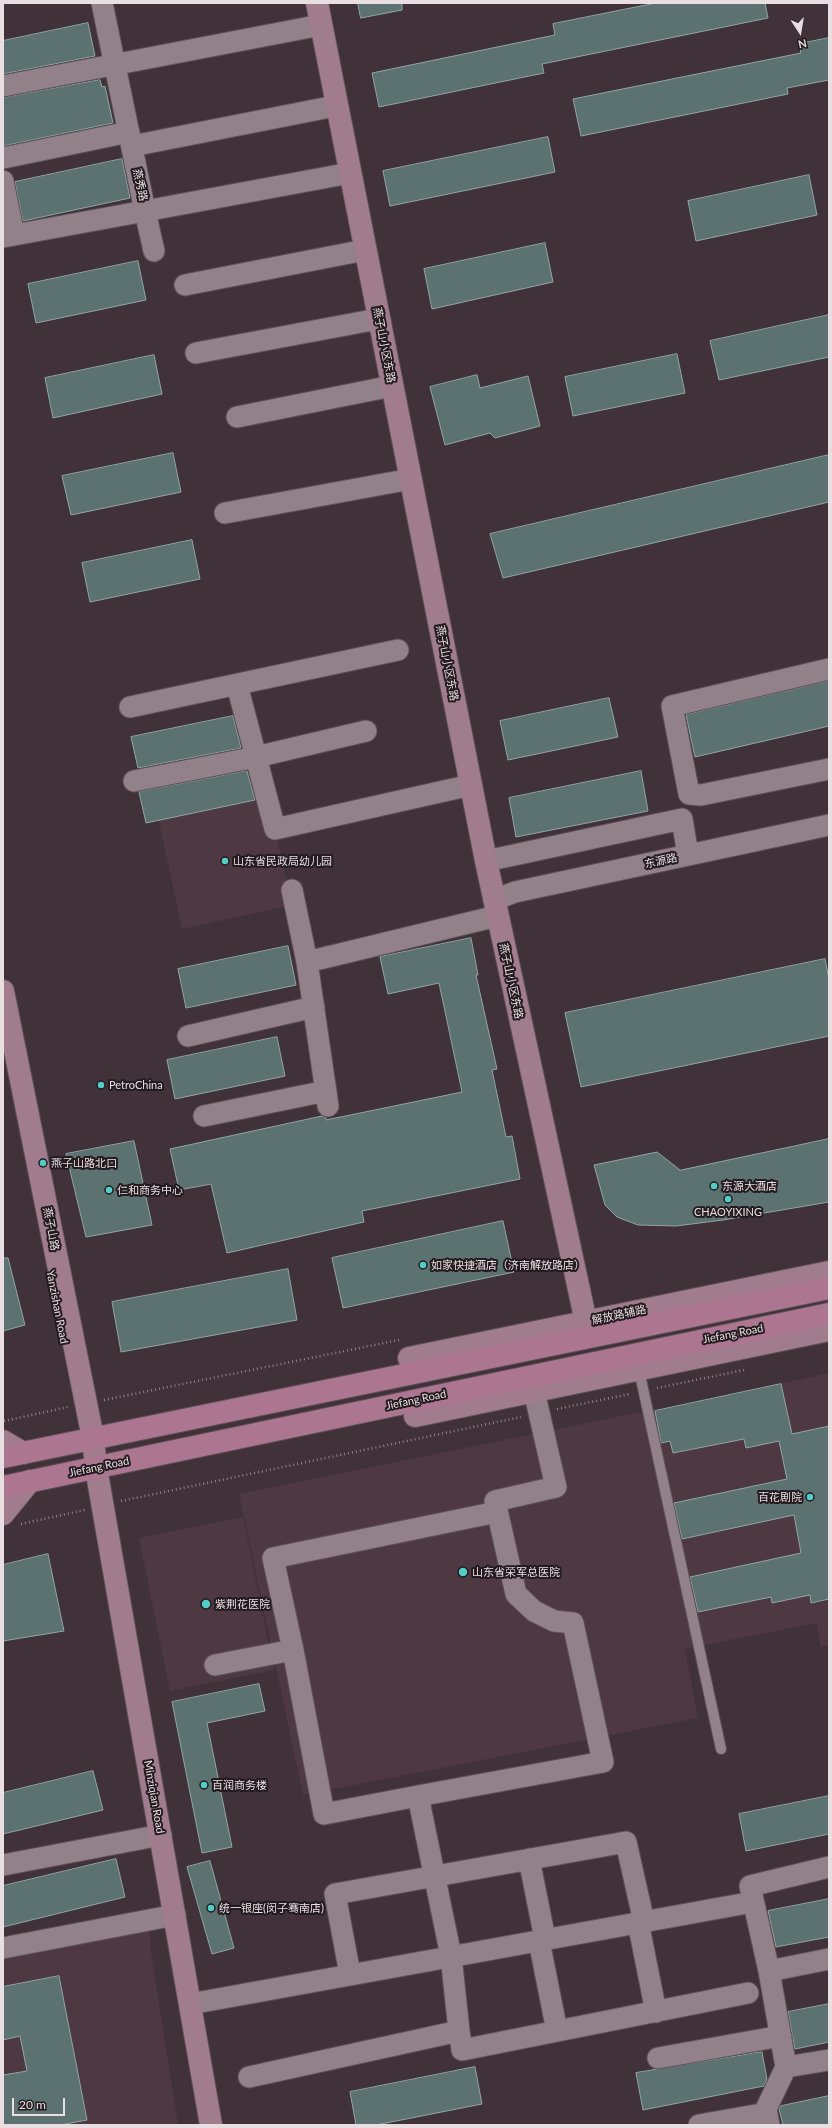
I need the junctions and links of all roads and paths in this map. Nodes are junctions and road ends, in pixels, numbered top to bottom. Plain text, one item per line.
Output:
1 (102, 3) edge
2 (317, 3) edge
3 (321, 25) junction
4 (115, 65) junction
5 (3, 86) edge
6 (336, 104) junction
7 (130, 139) junction
8 (3, 158) edge
9 (350, 173) junction
10 (3, 181) edge
11 (145, 211) junction
12 (9, 236) edge
13 (365, 250) junction
14 (154, 251) dead end
15 (185, 286) dead end
16 (380, 320) junction
17 (196, 353) dead end
18 (392, 386) junction
19 (237, 417) dead end
20 (411, 479) junction
21 (225, 513) dead end
22 (398, 650) dead end
23 (829, 669) edge
24 (237, 685) junction
25 (130, 707) dead end
26 (366, 731) dead end
27 (256, 757) junction
28 (829, 769) edge
29 (134, 781) dead end
30 (471, 785) junction
31 (829, 825) edge
32 (688, 855) junction
33 (486, 861) junction
34 (292, 890) dead end
35 (495, 908) junction
36 (307, 962) junction
37 (3, 991) edge
38 (314, 1007) junction
39 (3, 1033) edge
40 (188, 1036) dead end
41 (204, 1116) dead end
42 (829, 1272) edge
43 (829, 1288) edge
44 (829, 1314) edge
45 (586, 1322) junction
46 (829, 1330) edge
47 (409, 1358) joint
48 (751, 1368) dead end
49 (639, 1370) junction
50 (389, 1377) junction
51 (534, 1391) junction
52 (644, 1391) junction
53 (393, 1404) junction
54 (550, 1411) dead end
55 (415, 1416) joint
56 (526, 1416) dead end
57 (88, 1439) junction
58 (3, 1441) edge
59 (13, 1455) edge
60 (96, 1468) junction
61 (30, 1481) junction
62 (3, 1487) edge
63 (103, 1506) junction
64 (497, 1512) junction
65 (10, 1519) edge
66 (293, 1650) junction
67 (215, 1665) dead end
68 (721, 1749) dead end
69 (418, 1796) junction
70 (161, 1835) junction
71 (529, 1859) junction
72 (3, 1865) edge
73 (829, 1867) edge
74 (436, 1876) junction
75 (753, 1902) junction
76 (175, 1915) junction
77 (641, 1922) junction
78 (542, 1940) junction
79 (3, 1948) edge
80 (451, 1956) junction
81 (829, 1959) edge
82 (769, 1971) junction
83 (350, 1974) junction
84 (748, 1993) dead end
85 (190, 2004) junction
86 (656, 2012) junction
87 (459, 2031) junction
88 (558, 2031) junction
89 (781, 2036) junction
90 (658, 2058) dead end
91 (829, 2060) edge
92 (786, 2067) junction
93 (249, 2077) dead end
94 (768, 2119) edge
95 (211, 2125) edge
96 (699, 2125) edge

1 - 4 street, 燕秀路
2 - 3 street, 燕子山小区东路
3 - 4 street
3 - 6 street, 燕子山小区东路
4 - 5 street
4 - 7 street, 燕秀路
6 - 7 street
6 - 9 street, 燕子山小区东路
7 - 8 street
7 - 11 street, 燕秀路
9 - 11 street, 燕秀路
9 - 13 street, 燕子山小区东路
10 - 12 street
11 - 12 street
11 - 14 street
13 - 15 street
13 - 16 street, 燕子山小区东路
16 - 17 street
16 - 18 street, 燕子山小区东路
18 - 19 street
18 - 20 street, 燕子山小区东路
20 - 21 street
20 - 30 street, 燕子山小区东路
22 - 24 street
23 - 28 street
24 - 25 street
24 - 27 street
26 - 27 street
27 - 29 street
27 - 30 street
30 - 33 street, 燕子山小区东路
31 - 32 street, 东源路
32 - 33 street
32 - 35 street, 东源路
33 - 35 street, 燕子山小区东路
34 - 36 street
35 - 36 street, 东源路
35 - 45 street, 燕子山小区东路
36 - 38 street
37 - 57 street, 燕子山路
38 - 40 street
38 - 41 street
39 - 57 street, Yanzishan Road
42 - 45 street, 解放路辅路
43 - 50 main road
44 - 53 main road, Jiefang Road
45 - 47 street, 解放路辅路
46 - 49 street
47 - 50 main road
48 - 52 path
49 - 51 street
49 - 52 lane
50 - 57 main road
51 - 55 street
51 - 64 street
52 - 54 path
52 - 68 lane
53 - 55 main road
53 - 60 main road, Jiefang Road
56 - 63 path
57 - 59 main road
57 - 60 street, 燕子山路
58 - 59 street
60 - 61 main road, Jiefang Road
60 - 63 street, Minziqian Road
61 - 62 main road, Jiefang Road
61 - 65 street
63 - 65 path
63 - 70 street, Minziqian Road
64 - 66 street
64 - 69 street
66 - 67 street
66 - 69 street
69 - 74 street
70 - 72 street
70 - 76 street, Minziqian Road
71 - 74 street
71 - 77 street
71 - 78 street
73 - 75 street
74 - 80 street
74 - 83 street
75 - 77 street
75 - 82 street
76 - 79 street
76 - 85 street, Minziqian Road
77 - 78 street
77 - 86 street
78 - 80 street
78 - 88 street
80 - 83 street
80 - 87 street
81 - 82 street
82 - 89 street
83 - 85 street
84 - 86 street
85 - 95 street, Minziqian Road
86 - 88 street
87 - 88 street
87 - 93 street
89 - 90 street
89 - 92 street
91 - 92 street
92 - 94 street
94 - 96 street

